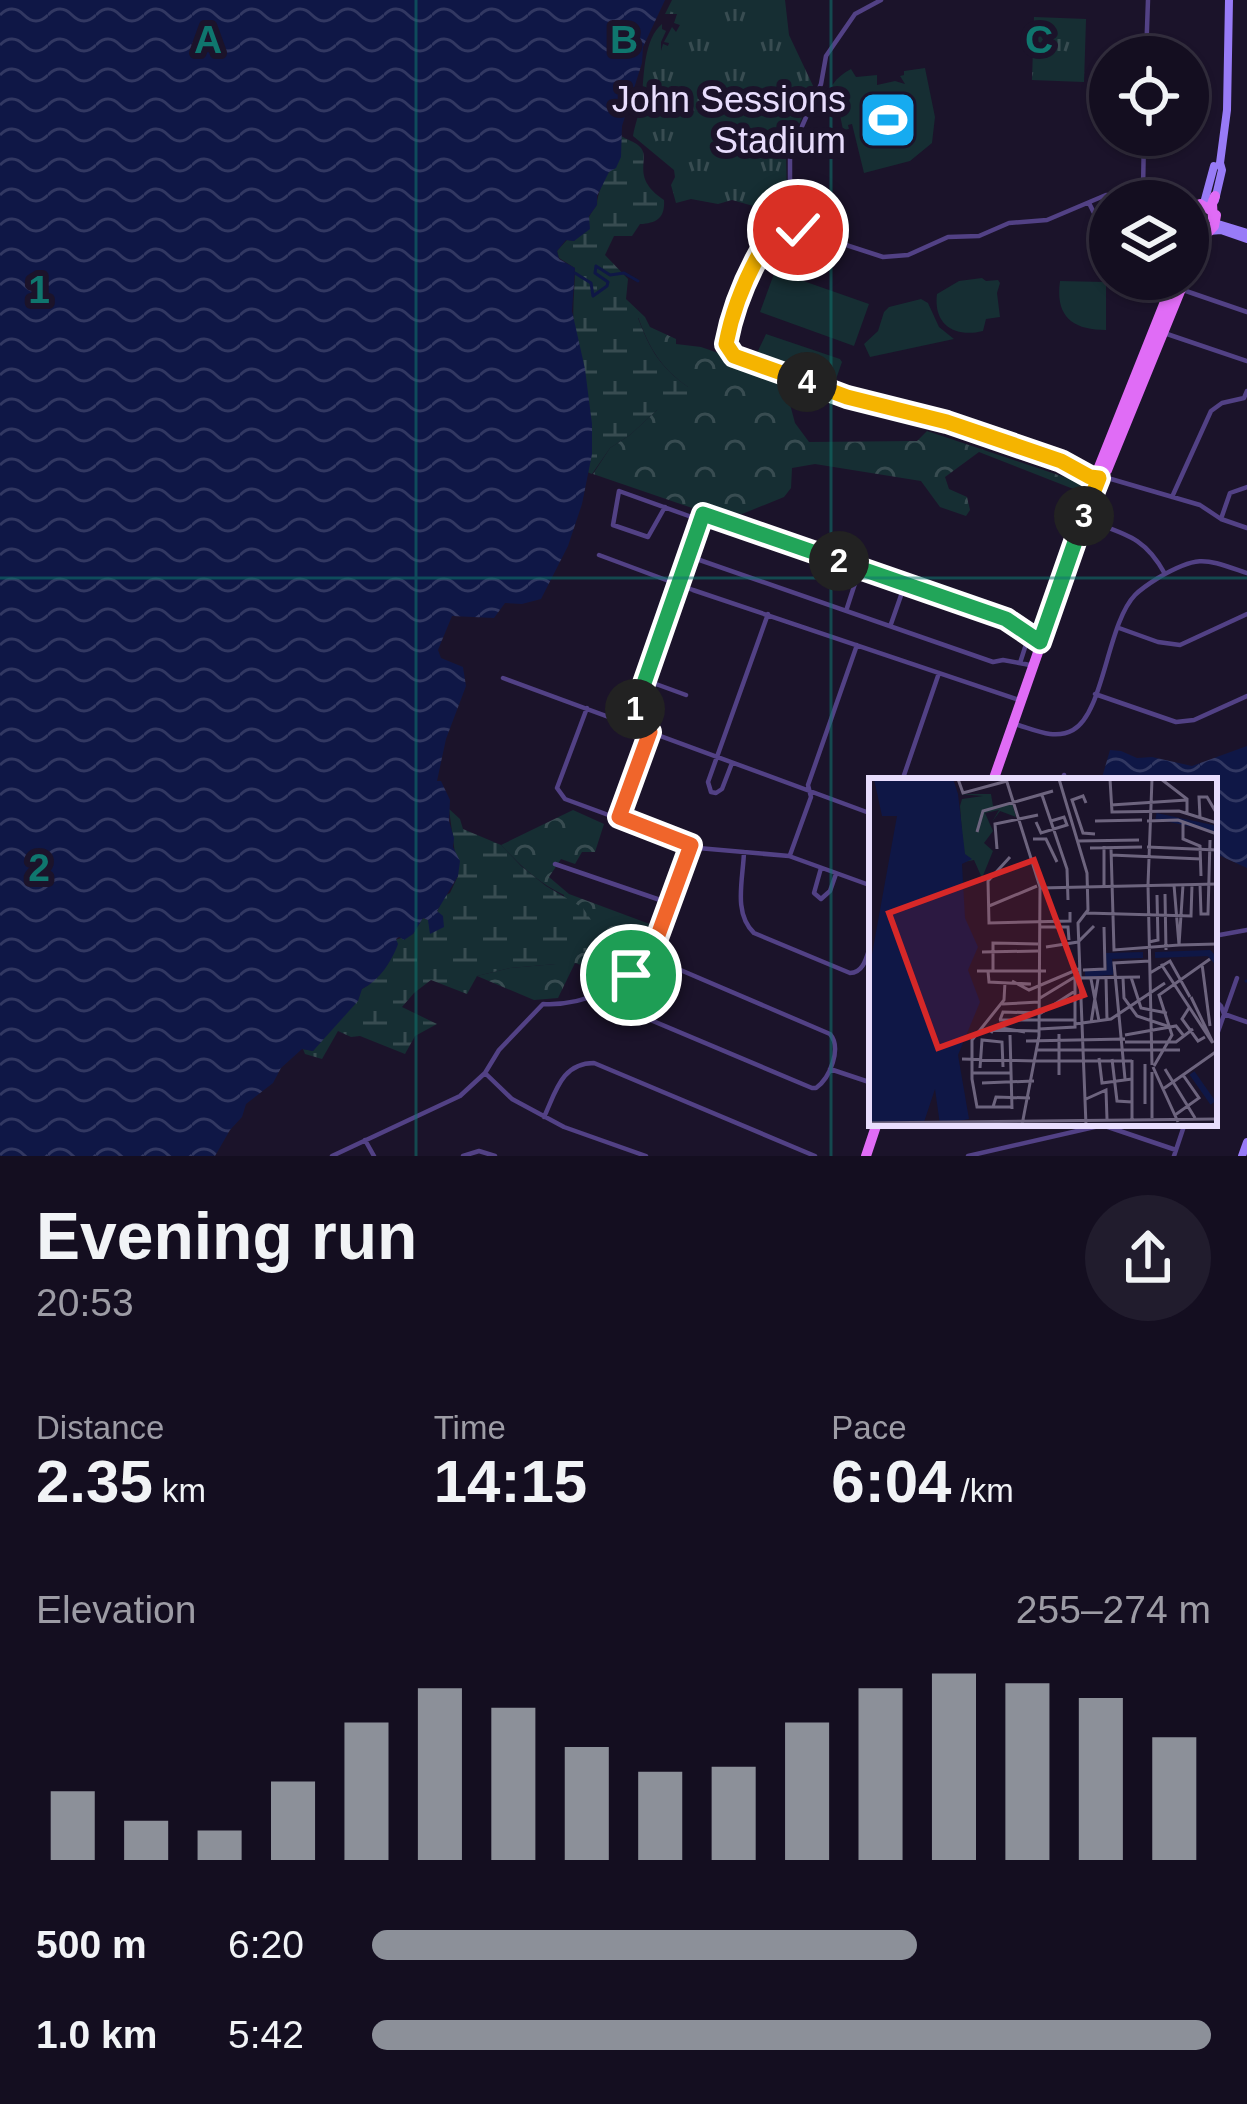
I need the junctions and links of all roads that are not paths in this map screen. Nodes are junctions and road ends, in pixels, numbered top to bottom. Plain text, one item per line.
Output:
1 (881, 0) edge
2 (1148, 0) edge
3 (1229, 0) edge
4 (1147, 36) edge
5 (1217, 165) junction
6 (1209, 193) edge
7 (1215, 196) joint
8 (1089, 203) edge
9 (1209, 207) edge
10 (778, 223) junction
11 (1209, 224) edge
12 (1209, 225) edge
13 (1247, 236) edge
14 (1209, 297) edge
15 (1172, 300) edge
16 (1173, 300) edge
17 (1247, 312) edge
18 (1164, 333) junction
19 (1247, 361) edge
20 (1247, 391) edge
21 (1132, 399) junction
22 (1099, 478) junction
23 (1247, 487) edge
24 (1171, 497) junction
25 (665, 507) junction
26 (702, 517) junction
27 (1083, 518) junction
28 (1221, 518) junction
29 (1247, 528) edge
30 (598, 555) dead end
31 (688, 556) junction
32 (860, 568) junction
33 (1247, 573) edge
34 (1165, 574) junction
35 (678, 584) junction
36 (905, 584) junction
37 (846, 610) junction
38 (768, 614) junction
39 (1247, 614) edge
40 (891, 626) junction
41 (1118, 628) junction
42 (1035, 638) junction
43 (857, 645) junction
44 (1026, 664) junction
45 (939, 673) junction
46 (503, 678) dead end
47 (645, 680) junction
48 (1095, 694) junction
49 (686, 695) dead end
50 (1247, 696) edge
51 (1020, 700) junction
52 (586, 708) junction
53 (1012, 723) junction
54 (630, 724) junction
55 (650, 732) junction
56 (718, 758) junction
57 (732, 763) junction
58 (903, 778) edge
59 (994, 778) edge
60 (810, 791) junction
61 (869, 813) edge
62 (619, 817) junction
63 (691, 845) junction
64 (745, 852) junction
65 (789, 856) junction
66 (555, 863) dead end
67 (821, 868) junction
68 (836, 873) junction
69 (869, 885) edge
70 (670, 903) junction
71 (1247, 930) edge
72 (1217, 936) edge
73 (869, 949) edge
74 (650, 957) junction
75 (1237, 978) dead end
76 (594, 997) junction
77 (1217, 1002) edge
78 (1224, 1014) junction
79 (1247, 1022) edge
80 (1217, 1034) edge
81 (830, 1069) junction
82 (485, 1073) junction
83 (869, 1082) edge
84 (544, 1117) junction
85 (876, 1126) edge
86 (1098, 1126) edge
87 (1105, 1126) edge
88 (365, 1140) junction
89 (1029, 1142) junction
90 (1247, 1142) edge
91 (1175, 1153) edge
92 (332, 1156) edge
93 (374, 1156) edge
94 (463, 1156) edge
95 (494, 1156) edge
96 (646, 1156) edge
97 (814, 1156) edge
98 (866, 1156) edge
99 (968, 1156) edge
100 (1024, 1156) edge
101 (1242, 1156) edge

1 - 10 street
2 - 4 street
3 - 5 main road
5 - 6 main road
5 - 7 main road
7 - 9 main road
8 - 10 street
10 - 22 street
11 - 13 main road
12 - 13 main road
14 - 17 street
15 - 21 main road
16 - 18 main road
18 - 19 street
18 - 21 main road
20 - 24 street
21 - 22 main road
22 - 24 street
22 - 27 main road
23 - 28 street
24 - 28 street
25 - 25 street
25 - 26 street
26 - 31 street
26 - 32 street
27 - 34 street
27 - 42 main road
28 - 29 street
30 - 35 street
31 - 35 street
31 - 37 street
32 - 36 street
32 - 37 street
33 - 34 street
34 - 41 street
35 - 38 street
35 - 47 street
36 - 40 street
36 - 42 street
37 - 40 street
38 - 43 street
38 - 56 street
39 - 41 street
40 - 44 street
41 - 48 street
42 - 44 main road
43 - 45 street
43 - 60 street
44 - 51 main road
45 - 51 street
45 - 58 street
46 - 52 street
47 - 49 street
47 - 54 street
48 - 50 street
48 - 53 street
51 - 53 main road
52 - 54 street
52 - 62 street
53 - 59 main road
54 - 55 street
55 - 56 street
55 - 62 street
56 - 57 street
56 - 57 street
57 - 60 street
60 - 61 street
60 - 65 street
62 - 63 street
63 - 64 street
63 - 70 street
64 - 65 street
64 - 73 street
65 - 67 street
66 - 70 street
67 - 68 street
67 - 68 street
68 - 69 street
70 - 74 street
71 - 72 street
74 - 76 street
74 - 81 street
75 - 78 street
76 - 81 street
76 - 82 street
77 - 78 street
78 - 79 street
78 - 80 street
81 - 83 street
82 - 84 street
82 - 88 street
84 - 96 street
84 - 97 street
85 - 98 main road
86 - 89 street
87 - 91 street
88 - 92 street
88 - 93 street
89 - 99 street
89 - 100 street
90 - 101 main road
94 - 95 street

